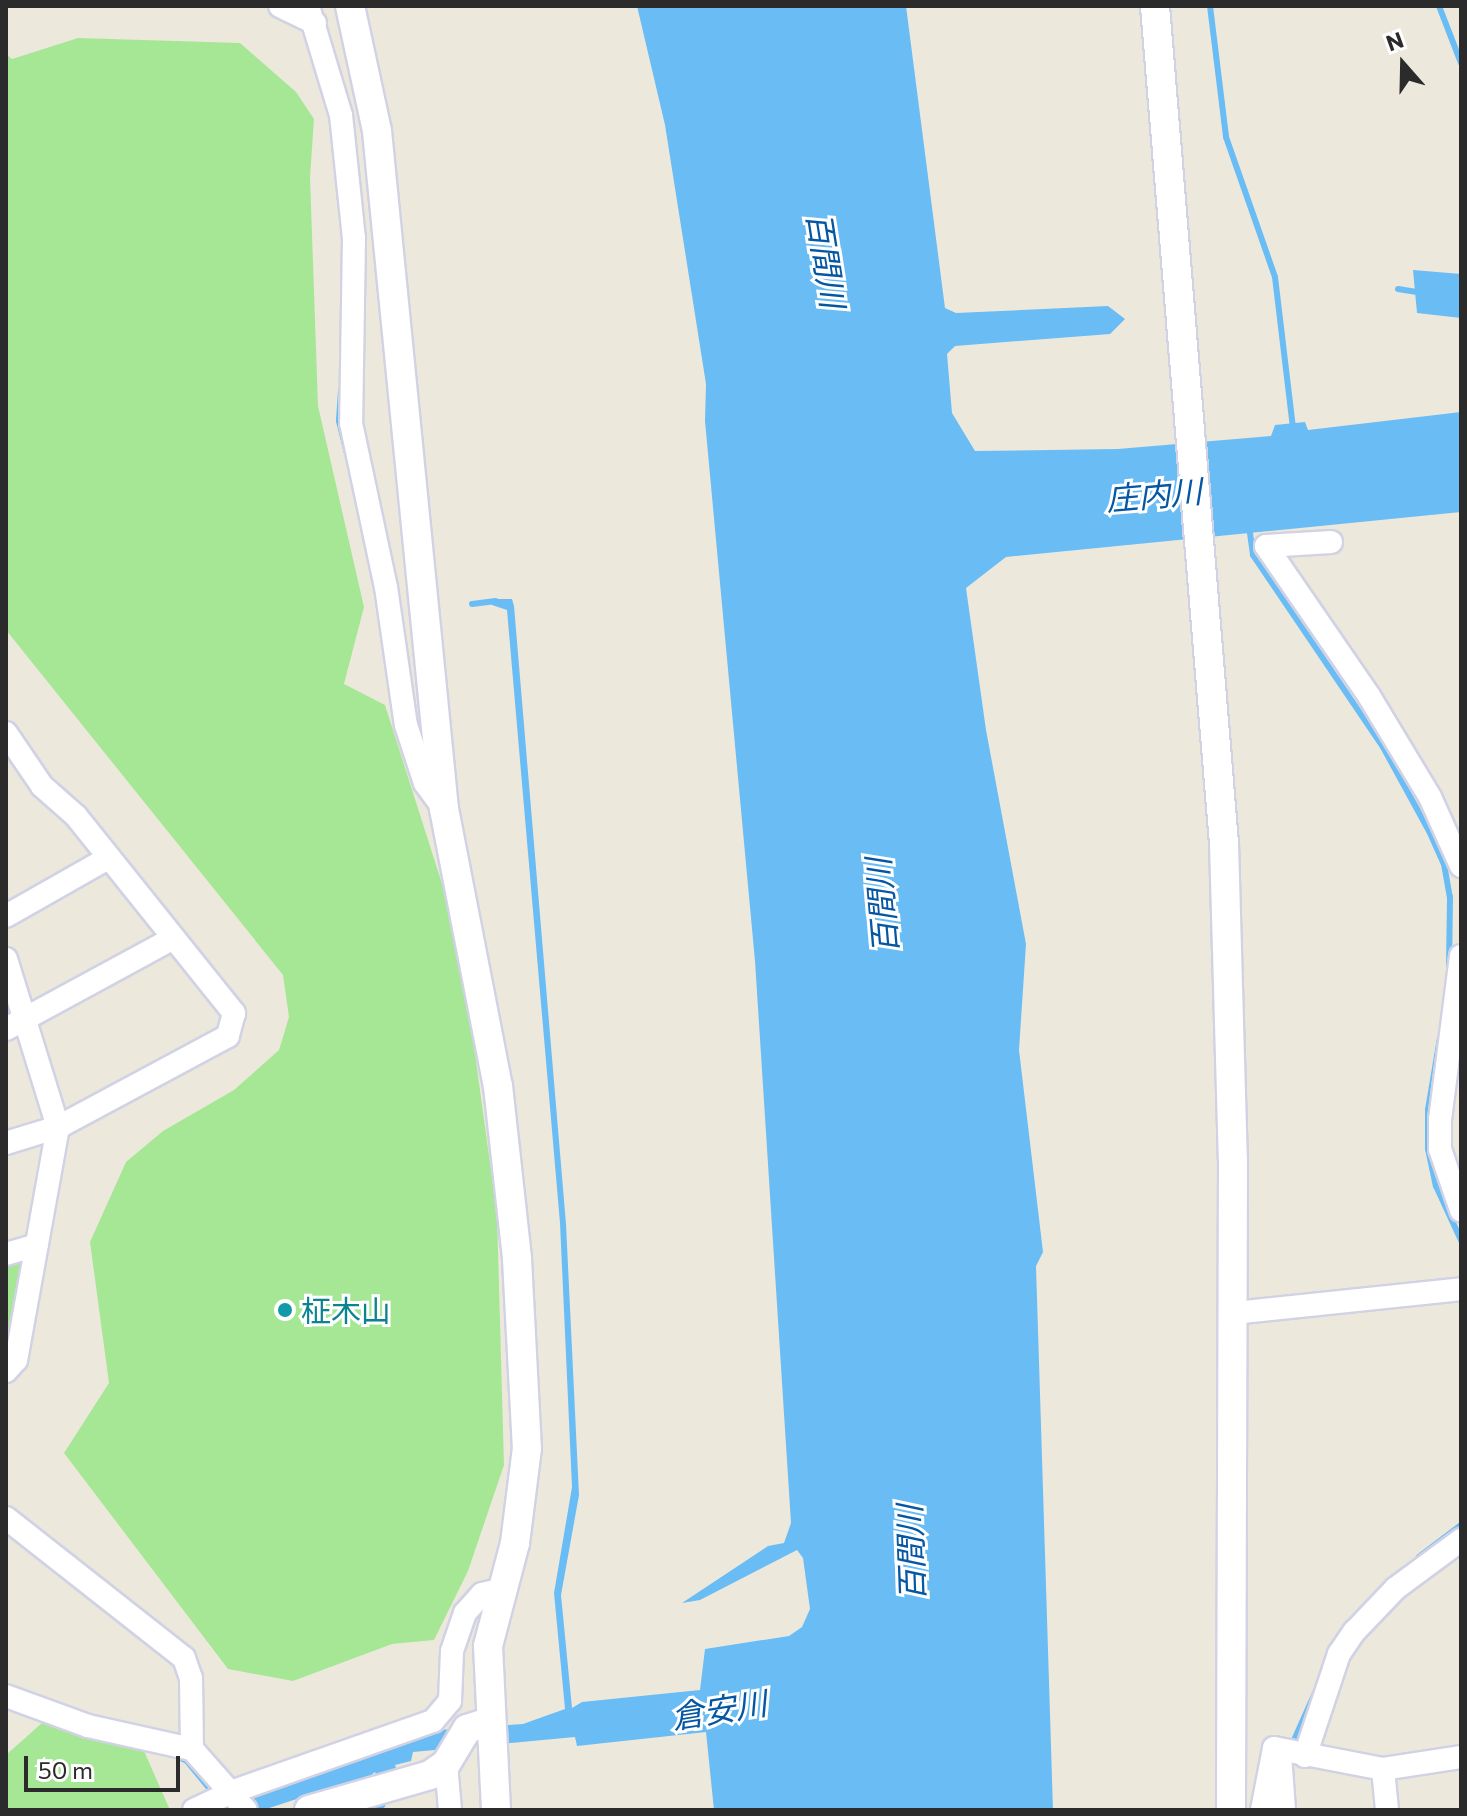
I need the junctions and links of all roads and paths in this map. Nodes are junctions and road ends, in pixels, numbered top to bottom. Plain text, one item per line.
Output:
1 (280, 6) edge
2 (350, 6) edge
3 (1155, 6) edge
4 (312, 14) edge
5 (1331, 542) dead end
6 (6, 733) edge
7 (444, 809) junction
8 (108, 858) junction
9 (1461, 866) edge
10 (6, 916) edge
11 (172, 939) junction
12 (1461, 956) edge
13 (6, 959) edge
14 (16, 1026) edge
15 (58, 1127) junction
16 (6, 1143) edge
17 (1461, 1210) edge
18 (37, 1245) junction
19 (6, 1254) edge
20 (1461, 1289) edge
21 (1234, 1313) junction
22 (6, 1371) edge
23 (6, 1518) edge
24 (1461, 1540) edge
25 (503, 1589) junction
26 (6, 1696) edge
27 (489, 1722) junction
28 (1279, 1748) junction
29 (192, 1749) junction
30 (1305, 1756) junction
31 (1461, 1757) edge
32 (446, 1764) junction
33 (1383, 1769) junction
34 (221, 1802) edge
35 (309, 1810) edge
36 (450, 1810) edge
37 (496, 1810) edge
38 (1231, 1810) edge
39 (1262, 1810) edge
40 (1284, 1810) edge
41 (1387, 1810) edge

1 - 4 street
2 - 7 street
3 - 21 street
4 - 7 street
5 - 9 street
6 - 8 street
7 - 25 street
8 - 10 street
8 - 11 street
11 - 14 street
11 - 15 street
12 - 17 street
13 - 14 street
14 - 15 street
15 - 16 street
15 - 18 street
18 - 19 street
18 - 22 street
20 - 21 street
21 - 38 street
23 - 29 street
24 - 30 street
25 - 27 street
25 - 34 street
26 - 29 street
27 - 32 street
27 - 37 street
28 - 30 street
28 - 39 street
28 - 40 street
29 - 34 street
30 - 33 street
31 - 33 street
32 - 35 street
32 - 36 street
33 - 41 street

